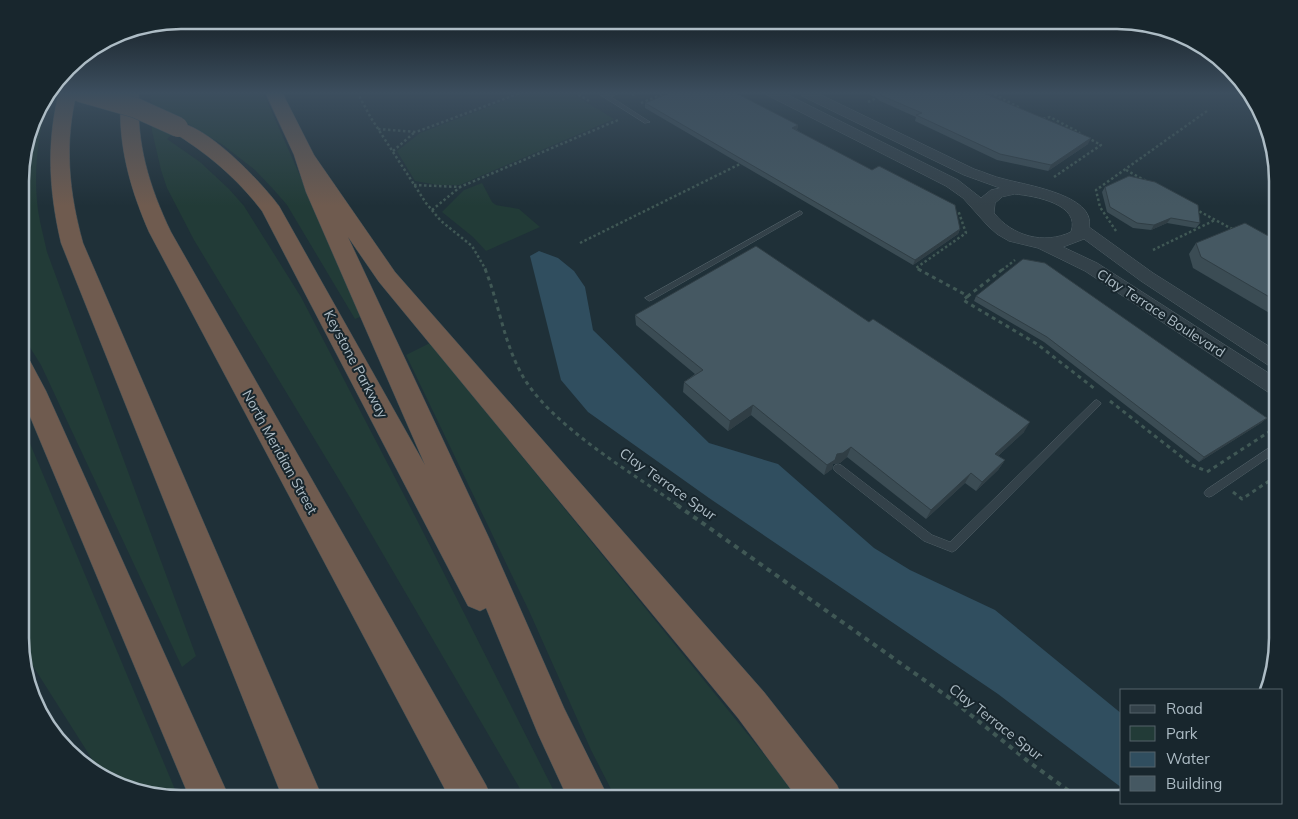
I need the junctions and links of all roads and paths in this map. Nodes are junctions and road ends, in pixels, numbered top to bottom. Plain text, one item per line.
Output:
1 (60, 130) edge
2 (129, 130) edge
3 (183, 130) edge
4 (292, 130) edge
5 (379, 130) edge
6 (393, 130) edge
7 (421, 130) edge
8 (594, 130) edge
9 (848, 130) edge
10 (883, 130) edge
11 (1074, 130) edge
12 (1180, 130) edge
13 (416, 132) junction
14 (393, 151) junction
15 (304, 155) junction
16 (745, 161) edge
17 (1126, 170) junction
18 (1054, 177) dead end
19 (414, 184) junction
20 (1150, 184) edge
21 (460, 186) junction
22 (1026, 189) junction
23 (951, 206) edge
24 (1191, 206) edge
25 (432, 210) junction
26 (800, 213) dead end
27 (986, 213) junction
28 (1215, 220) junction
29 (1081, 229) junction
30 (1116, 231) dead end
31 (1239, 233) edge
32 (580, 243) dead end
33 (1041, 243) junction
34 (1153, 250) dead end
35 (1015, 260) dead end
36 (968, 296) junction
37 (649, 298) dead end
38 (1175, 322) junction
39 (1269, 356) edge
40 (1269, 372) edge
41 (1269, 383) edge
42 (29, 384) edge
43 (1099, 392) dead end
44 (1107, 398) dead end
45 (1097, 403) dead end
46 (1269, 452) edge
47 (838, 468) edge
48 (1206, 471) dead end
49 (1209, 493) dead end
50 (551, 721) junction
51 (206, 790) edge
52 (299, 790) edge
53 (467, 790) edge
54 (585, 790) edge
55 (816, 790) edge
56 (1068, 790) edge

1 - 52 highway
2 - 53 highway, North Meridian Street
3 - 50 highway, Keystone Parkway, bridge
4 - 15 highway
5 - 14 path, Clay Terrace Spur
6 - 13 path
7 - 13 path
8 - 21 path
9 - 27 street
10 - 22 street
11 - 18 path
12 - 17 path
13 - 14 path
14 - 19 path, Clay Terrace Spur
15 - 50 highway
15 - 55 highway
16 - 32 path
17 - 20 path
17 - 30 path
19 - 21 path
19 - 25 path, Clay Terrace Spur
21 - 25 path
22 - 27 street
22 - 29 street
23 - 36 path
24 - 28 path
25 - 56 path, Clay Terrace Spur
26 - 37 lane
27 - 33 street
28 - 31 path
28 - 34 path
29 - 33 street
29 - 39 street, Clay Terrace Boulevard
33 - 38 street, Clay Terrace Boulevard
35 - 36 path
36 - 43 path
38 - 40 street
38 - 41 street, Clay Terrace Boulevard
42 - 51 highway
44 - 48 path
45 - 47 lane
46 - 49 lane
50 - 54 highway

